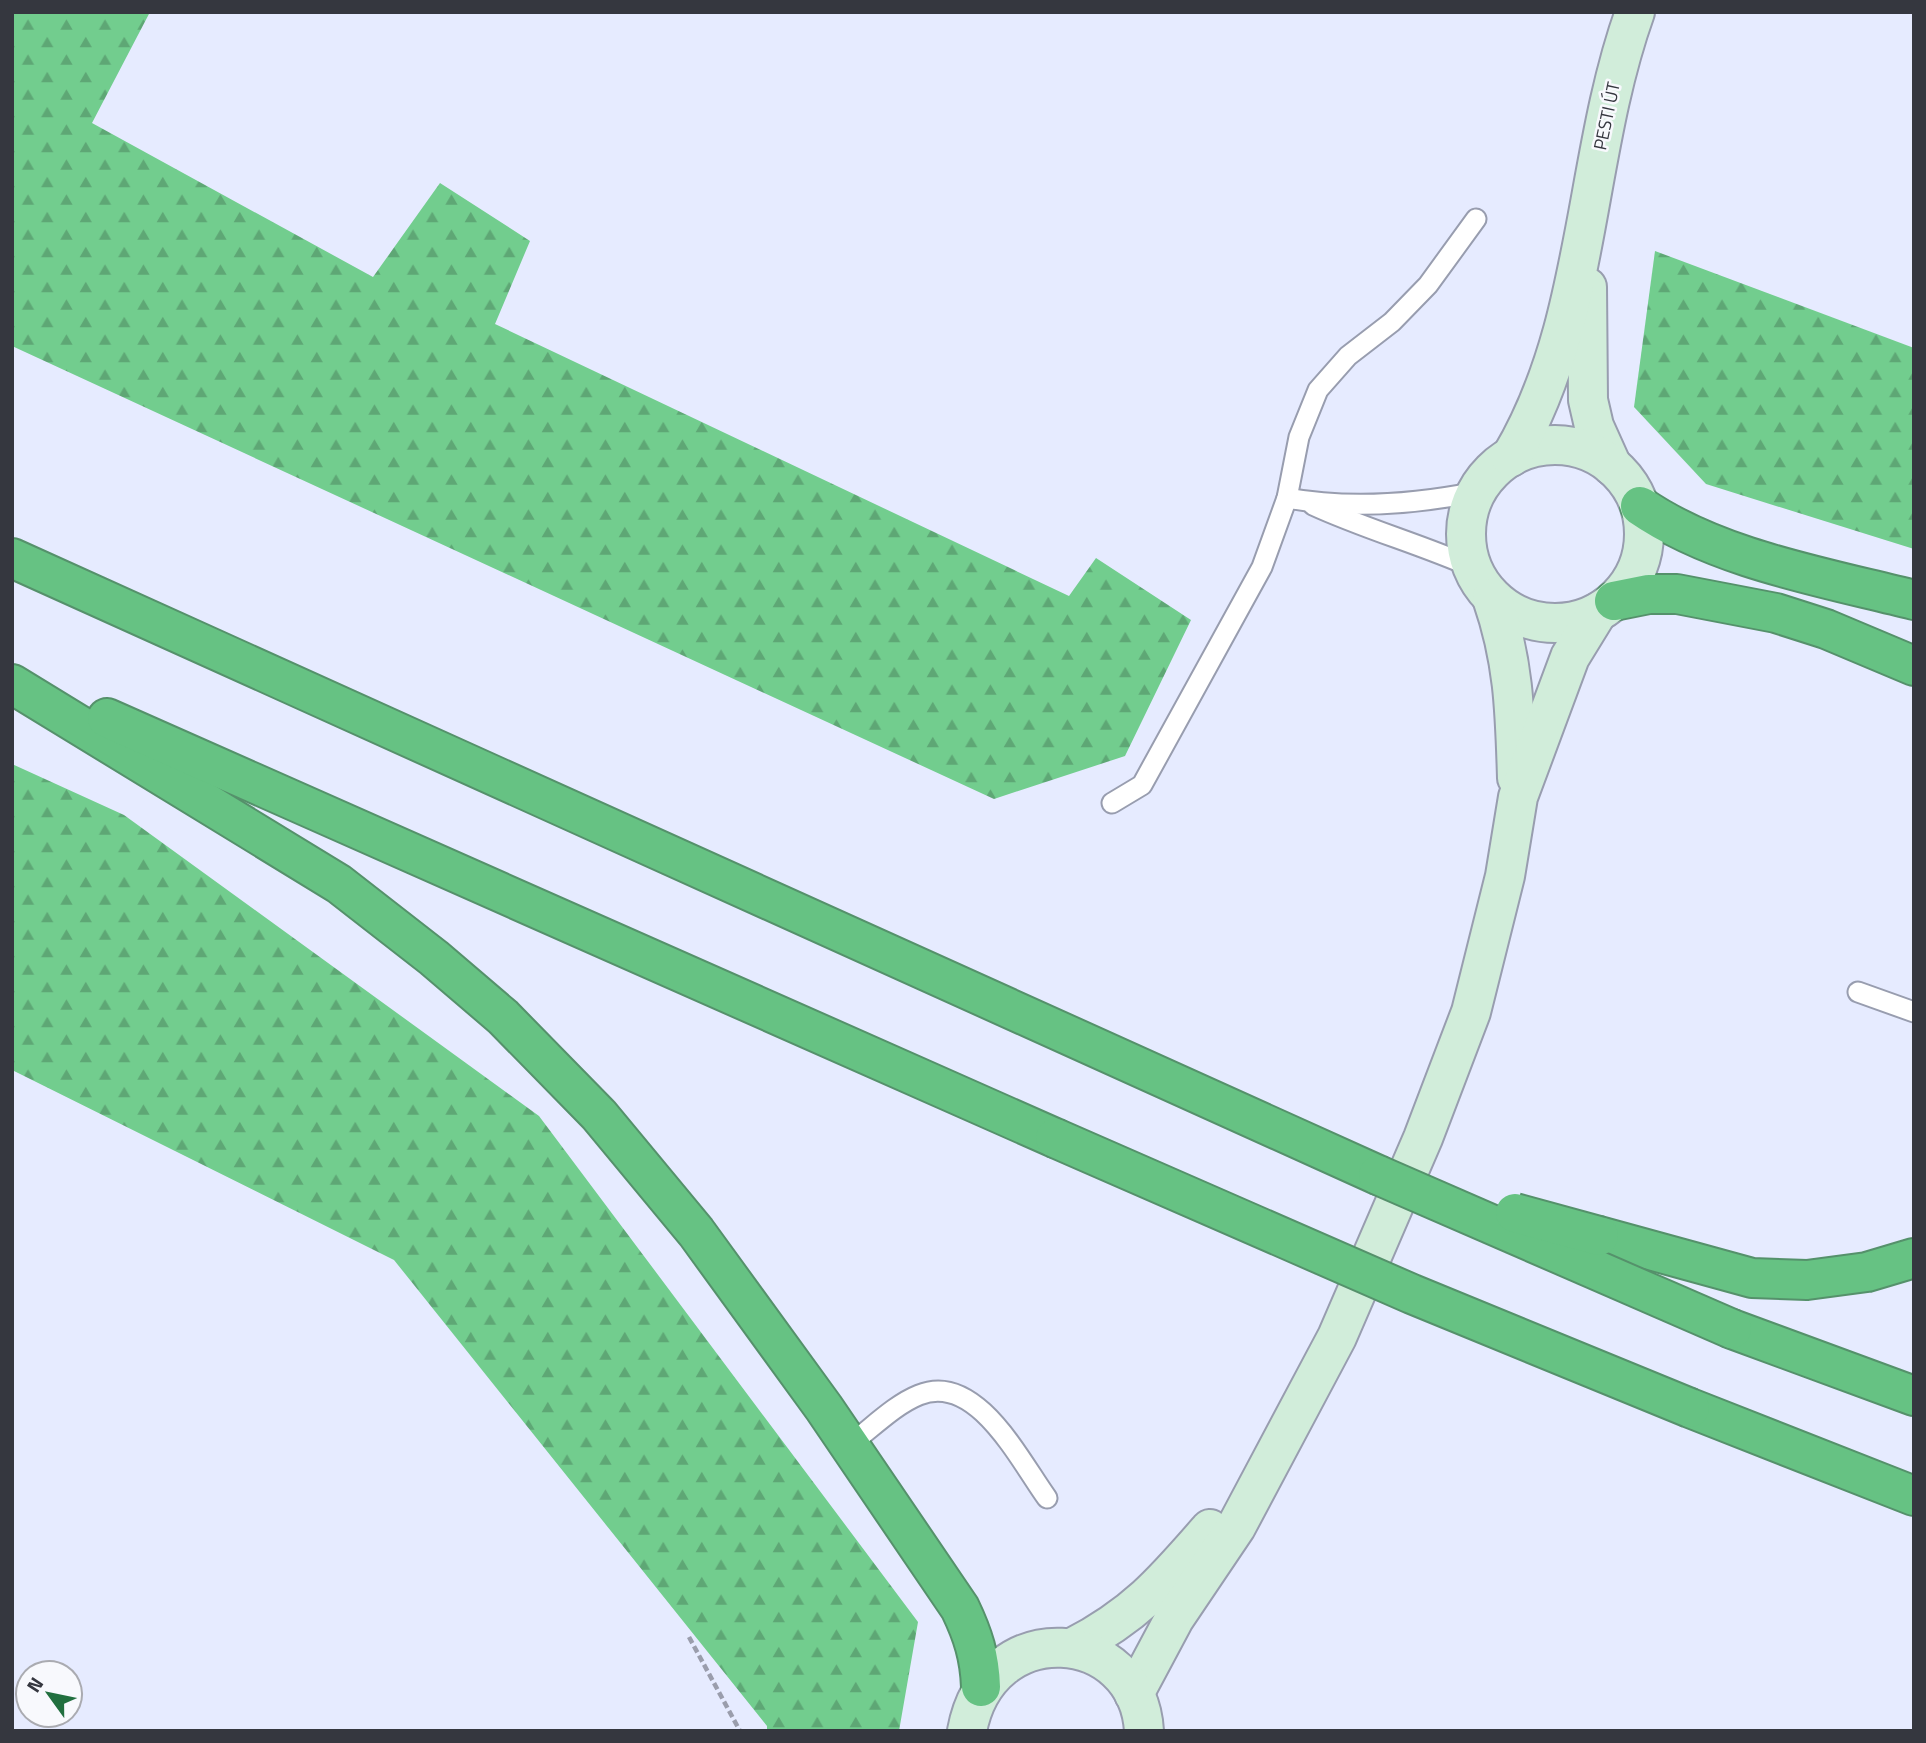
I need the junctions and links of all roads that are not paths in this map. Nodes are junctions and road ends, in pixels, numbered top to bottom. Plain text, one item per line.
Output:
1 (1635, 12) edge
2 (1476, 219) dead end
3 (1587, 221) junction
4 (1511, 457) junction
5 (1612, 466) junction
6 (1476, 492) junction
7 (1296, 500) junction
8 (1640, 506) junction
9 (12, 558) edge
10 (1482, 583) junction
11 (1914, 600) edge
12 (1605, 607) junction
13 (1914, 666) edge
14 (12, 676) edge
15 (12, 684) edge
16 (1518, 797) junction
17 (1112, 803) dead end
18 (1858, 992) dead end
19 (1914, 1012) edge
20 (1378, 1175) junction
21 (1914, 1258) edge
22 (1914, 1396) edge
23 (849, 1445) junction
24 (1272, 1454) junction
25 (1914, 1496) edge
26 (1047, 1498) dead end
27 (1072, 1648) junction
28 (981, 1687) junction
29 (1134, 1694) junction
30 (967, 1731) edge
31 (1143, 1731) edge

1 - 3 main road, PESTI ÚT
2 - 7 lane
3 - 4 main road
3 - 5 main road
4 - 5 main road
4 - 6 main road
5 - 8 main road
6 - 7 lane
6 - 10 main road
7 - 10 lane
7 - 17 lane
8 - 11 highway
8 - 12 main road
9 - 20 highway
10 - 12 main road
10 - 16 main road
12 - 13 highway
12 - 16 main road
14 - 25 highway, bridge
15 - 23 highway
16 - 24 main road
18 - 19 lane
20 - 21 highway, bridge
20 - 22 highway, bridge
23 - 26 lane
23 - 28 highway
24 - 27 main road
24 - 29 main road
27 - 28 main road
27 - 29 main road
28 - 30 main road
29 - 31 main road

